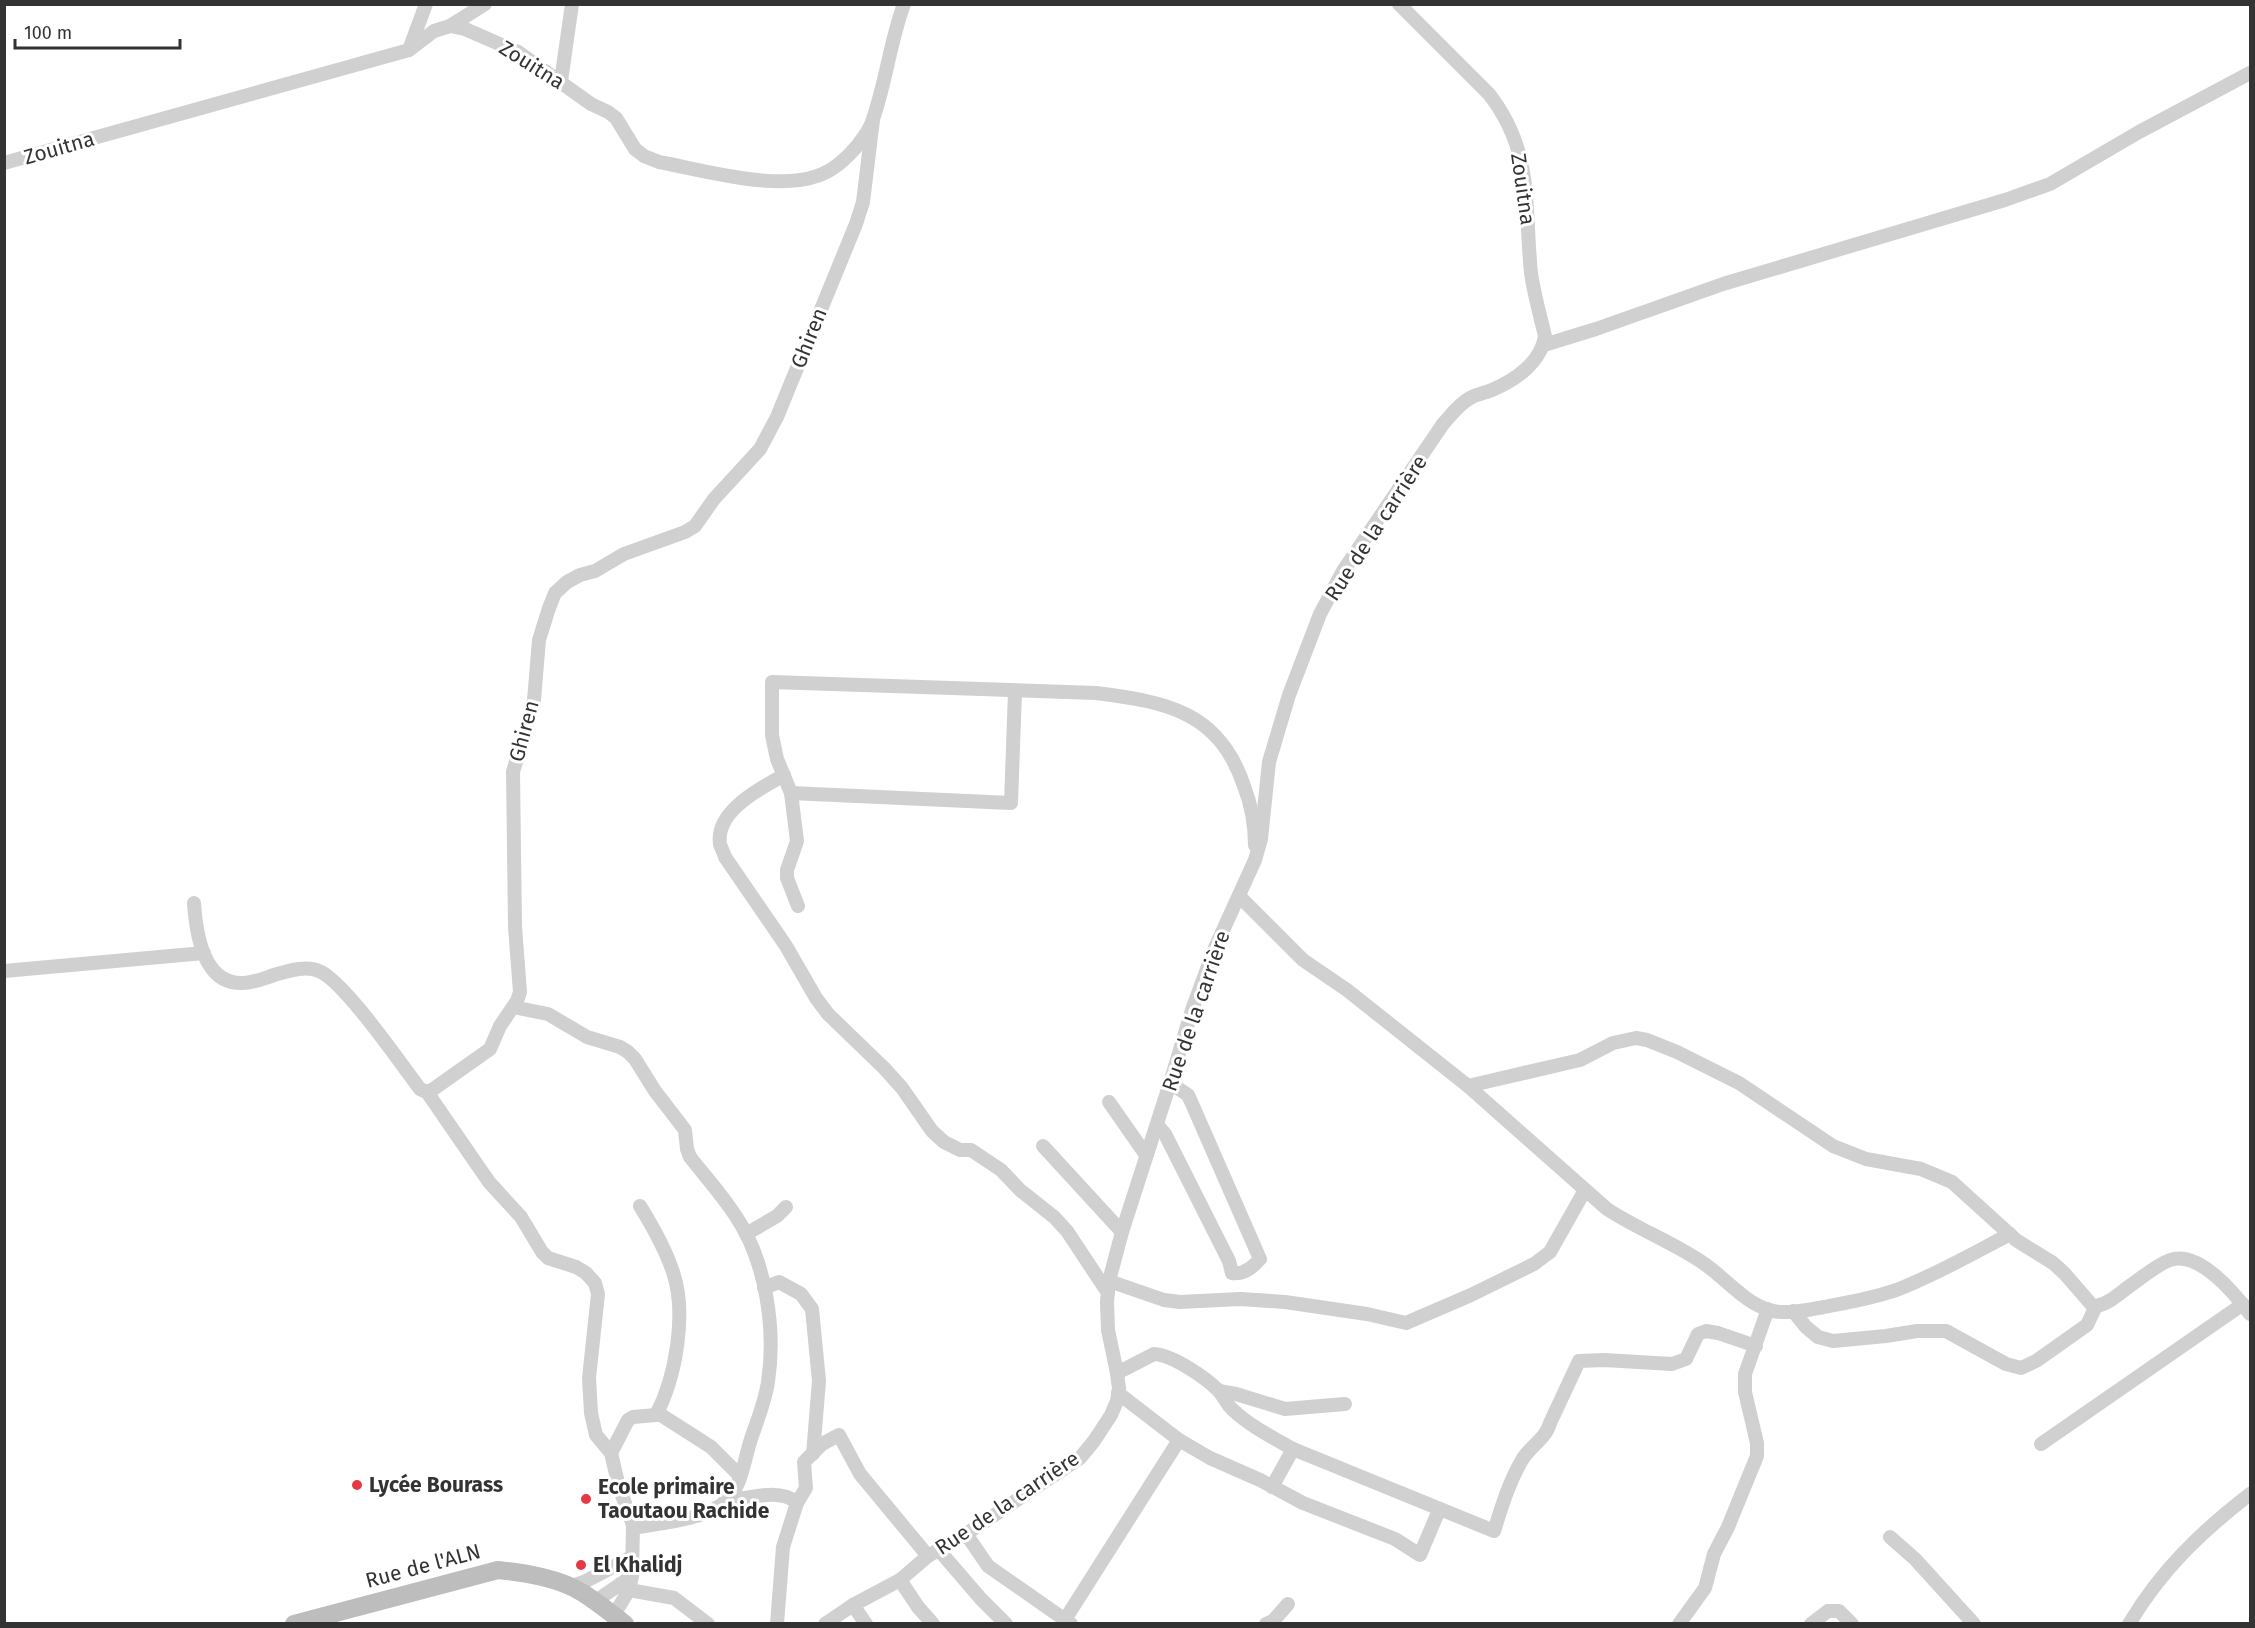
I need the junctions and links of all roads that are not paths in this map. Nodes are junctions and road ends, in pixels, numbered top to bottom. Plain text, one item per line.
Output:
1 (426, 4) edge
2 (484, 4) edge
3 (572, 4) edge
4 (904, 4) edge
5 (1399, 4) edge
6 (450, 26) junction
7 (409, 50) junction
8 (2250, 73) edge
9 (561, 81) junction
10 (873, 120) junction
11 (4, 163) edge
12 (1544, 345) junction
13 (1015, 692) junction
14 (784, 775) junction
15 (791, 793) junction
16 (1253, 862) junction
17 (1239, 896) junction
18 (194, 903) dead end
19 (798, 906) dead end
20 (204, 953) junction
21 (4, 971) edge
22 (513, 1007) junction
23 (1170, 1083) junction
24 (1468, 1086) junction
25 (427, 1092) junction
26 (1109, 1102) dead end
27 (1157, 1125) junction
28 (1043, 1146) dead end
29 (1146, 1155) junction
30 (1585, 1190) junction
31 (640, 1206) dead end
32 (786, 1207) dead end
33 (1122, 1232) junction
34 (746, 1234) junction
35 (2010, 1234) junction
36 (1109, 1287) junction
37 (764, 1288) junction
38 (2096, 1306) junction
39 (1768, 1309) junction
40 (2247, 1309) edge
41 (1793, 1311) junction
42 (1756, 1346) junction
43 (1117, 1373) junction
44 (1219, 1391) junction
45 (1118, 1393) junction
46 (1345, 1404) dead end
47 (656, 1415) junction
48 (1179, 1440) junction
49 (2041, 1444) dead end
50 (1293, 1449) junction
51 (611, 1453) junction
52 (813, 1454) junction
53 (740, 1476) junction
54 (1272, 1487) junction
55 (2250, 1494) edge
56 (725, 1501) junction
57 (797, 1503) junction
58 (1439, 1510) junction
59 (633, 1528) junction
60 (966, 1534) junction
61 (1890, 1537) dead end
62 (933, 1553) junction
63 (632, 1557) junction
64 (900, 1580) junction
65 (627, 1584) junction
66 (569, 1587) junction
67 (594, 1602) junction
68 (1288, 1604) dead end
69 (853, 1605) junction
70 (619, 1619) edge
71 (1068, 1621) edge
72 (294, 1623) edge
73 (708, 1623) edge
74 (777, 1623) edge
75 (825, 1623) edge
76 (866, 1623) edge
77 (933, 1623) edge
78 (1006, 1623) edge
79 (1266, 1623) edge
80 (1679, 1623) edge
81 (1811, 1623) edge
82 (1852, 1623) edge
83 (1974, 1623) edge
84 (2129, 1623) edge

1 - 7 street
2 - 6 street
3 - 9 street
4 - 10 street, Zouitna
5 - 12 street, Zouitna
6 - 7 street, Zouitna
6 - 9 street, Zouitna
7 - 11 street, Zouitna
8 - 12 street
9 - 10 street, Zouitna
10 - 22 street, Ghiren
12 - 16 street, Rue de la carrière
13 - 14 street
13 - 15 street
13 - 16 street
14 - 15 street
14 - 36 street
15 - 19 street
16 - 17 street, Rue de la carrière
17 - 23 street, Rue de la carrière
17 - 24 street
18 - 20 street
20 - 21 street
20 - 25 street
22 - 25 street, Ghiren
22 - 34 street
23 - 27 street, Rue de la carrière
23 - 27 street
24 - 30 street
24 - 35 street
25 - 51 street
26 - 29 street
27 - 29 street, Rue de la carrière
28 - 33 street
29 - 33 street, Rue de la carrière
30 - 36 street
30 - 39 street
31 - 47 street
32 - 34 street
33 - 36 street, Rue de la carrière
34 - 37 street
35 - 38 street
35 - 41 street
36 - 43 street, Rue de la carrière
37 - 52 street
37 - 53 street
38 - 40 street
38 - 41 street
39 - 41 street
39 - 42 street
40 - 49 street
42 - 58 street
42 - 80 street
43 - 44 street
43 - 45 street, Rue de la carrière
44 - 46 street
44 - 50 street
45 - 48 street
45 - 60 street, Rue de la carrière
47 - 51 street
47 - 53 street
48 - 54 street
48 - 71 street
50 - 54 street
50 - 58 street
51 - 59 street
52 - 57 street
52 - 62 street
53 - 56 street
54 - 58 street
55 - 84 street
56 - 57 street
56 - 59 street
57 - 74 street
59 - 63 street
60 - 62 street, Rue de la carrière
60 - 71 street
61 - 83 street
62 - 64 street, Rue de la carrière
62 - 78 street
63 - 65 street
63 - 66 street
64 - 69 street, Rue de la carrière
64 - 77 street
65 - 67 street
65 - 70 street
65 - 73 street
66 - 67 main road, Rue de l'ALN
66 - 72 main road, Rue de l'ALN
67 - 70 main road, Rue de l'ALN
68 - 79 street
69 - 75 street, Rue de la carrière
69 - 76 street
81 - 82 street

